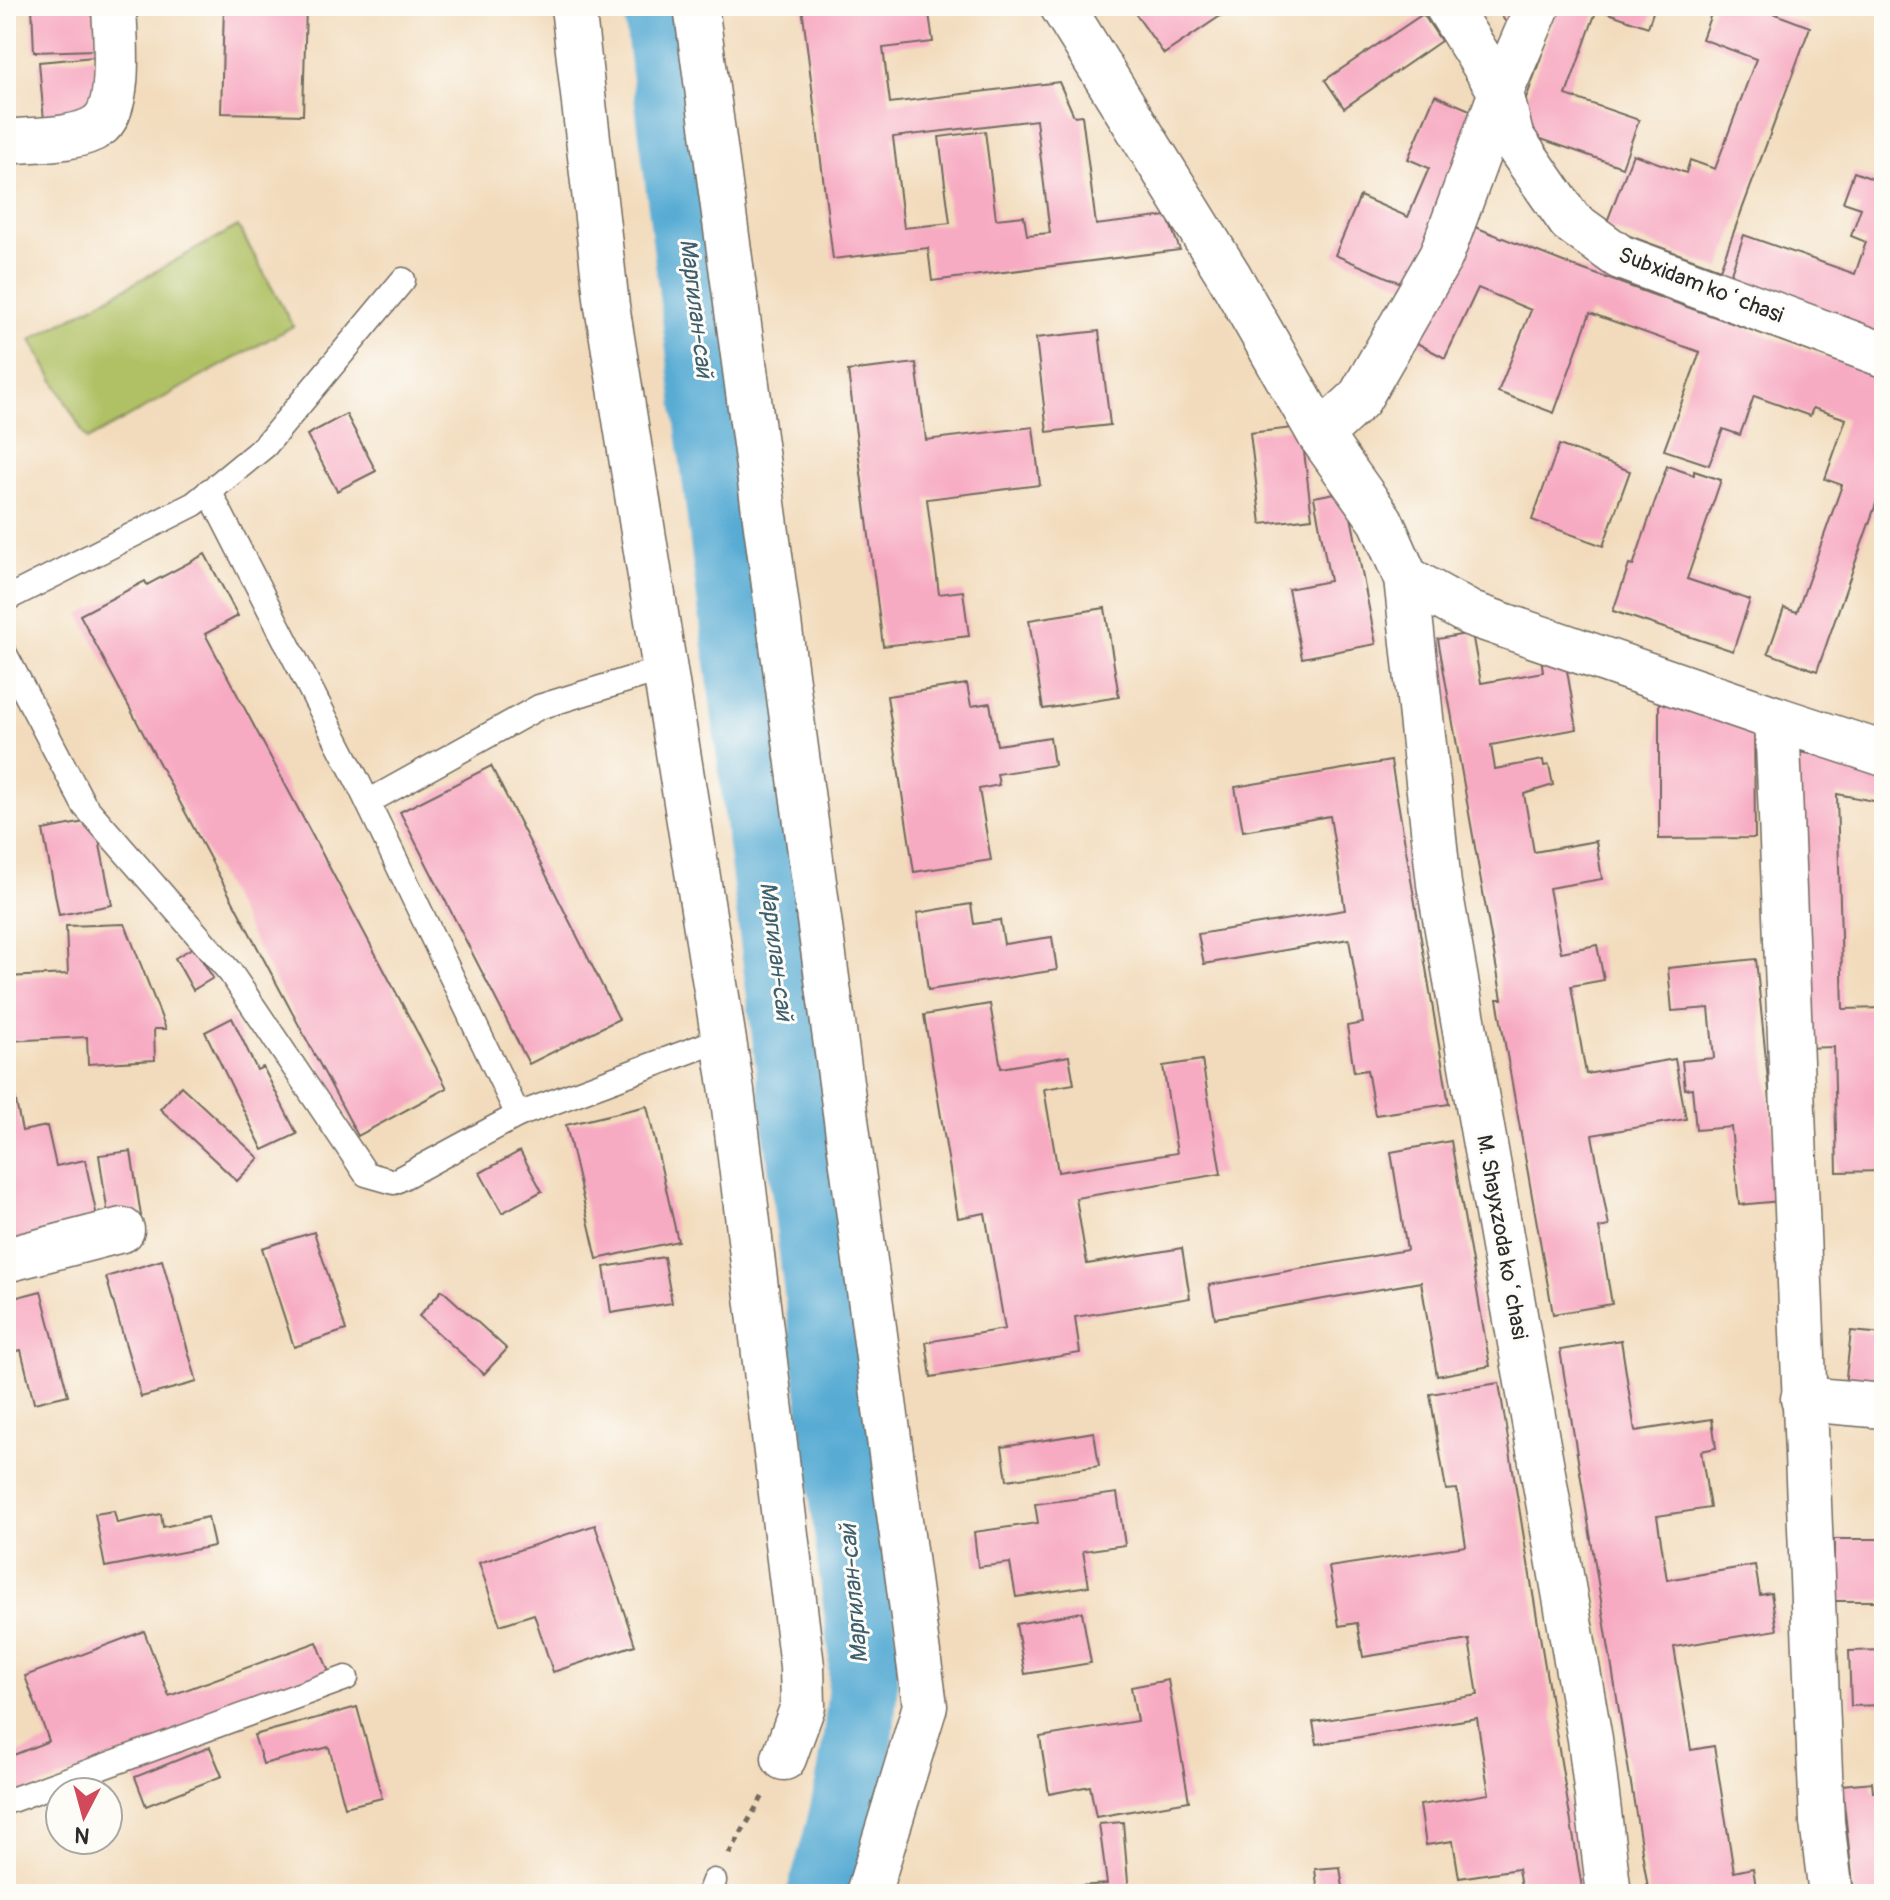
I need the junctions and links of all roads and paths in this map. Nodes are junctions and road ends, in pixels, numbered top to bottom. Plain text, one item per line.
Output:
1 (114, 6) edge
2 (573, 6) edge
3 (696, 6) edge
4 (1062, 6) edge
5 (1447, 6) edge
6 (1538, 6) edge
7 (1501, 92) junction
8 (6, 142) edge
9 (403, 280) dead end
10 (1884, 355) edge
11 (1320, 435) junction
12 (209, 491) junction
13 (1406, 578) junction
14 (6, 599) edge
15 (6, 656) edge
16 (666, 668) junction
17 (1777, 719) junction
18 (1884, 754) edge
19 (368, 802) junction
20 (722, 1039) junction
21 (518, 1115) junction
22 (122, 1230) dead end
23 (6, 1260) edge
24 (1803, 1399) junction
25 (1884, 1406) edge
26 (346, 1678) dead end
27 (784, 1758) joint
28 (6, 1802) edge
29 (711, 1887) edge
30 (868, 1894) edge
31 (1609, 1894) edge
32 (1831, 1894) edge

1 - 8 street
2 - 16 street
3 - 30 street
4 - 11 street, M. Shayxzoda koʻchasi
5 - 7 street, Subxidam koʻchasi
6 - 7 street
7 - 10 street, Subxidam koʻchasi
7 - 11 street
9 - 12 lane
11 - 13 street, M. Shayxzoda koʻchasi
12 - 14 lane
12 - 19 lane
13 - 17 street
13 - 31 street, M. Shayxzoda koʻchasi
15 - 21 lane
16 - 19 lane
16 - 20 street
17 - 18 street
17 - 24 street
19 - 21 lane
20 - 21 lane
20 - 27 street
22 - 23 street
24 - 25 street
24 - 32 street
26 - 28 lane
27 - 29 path

